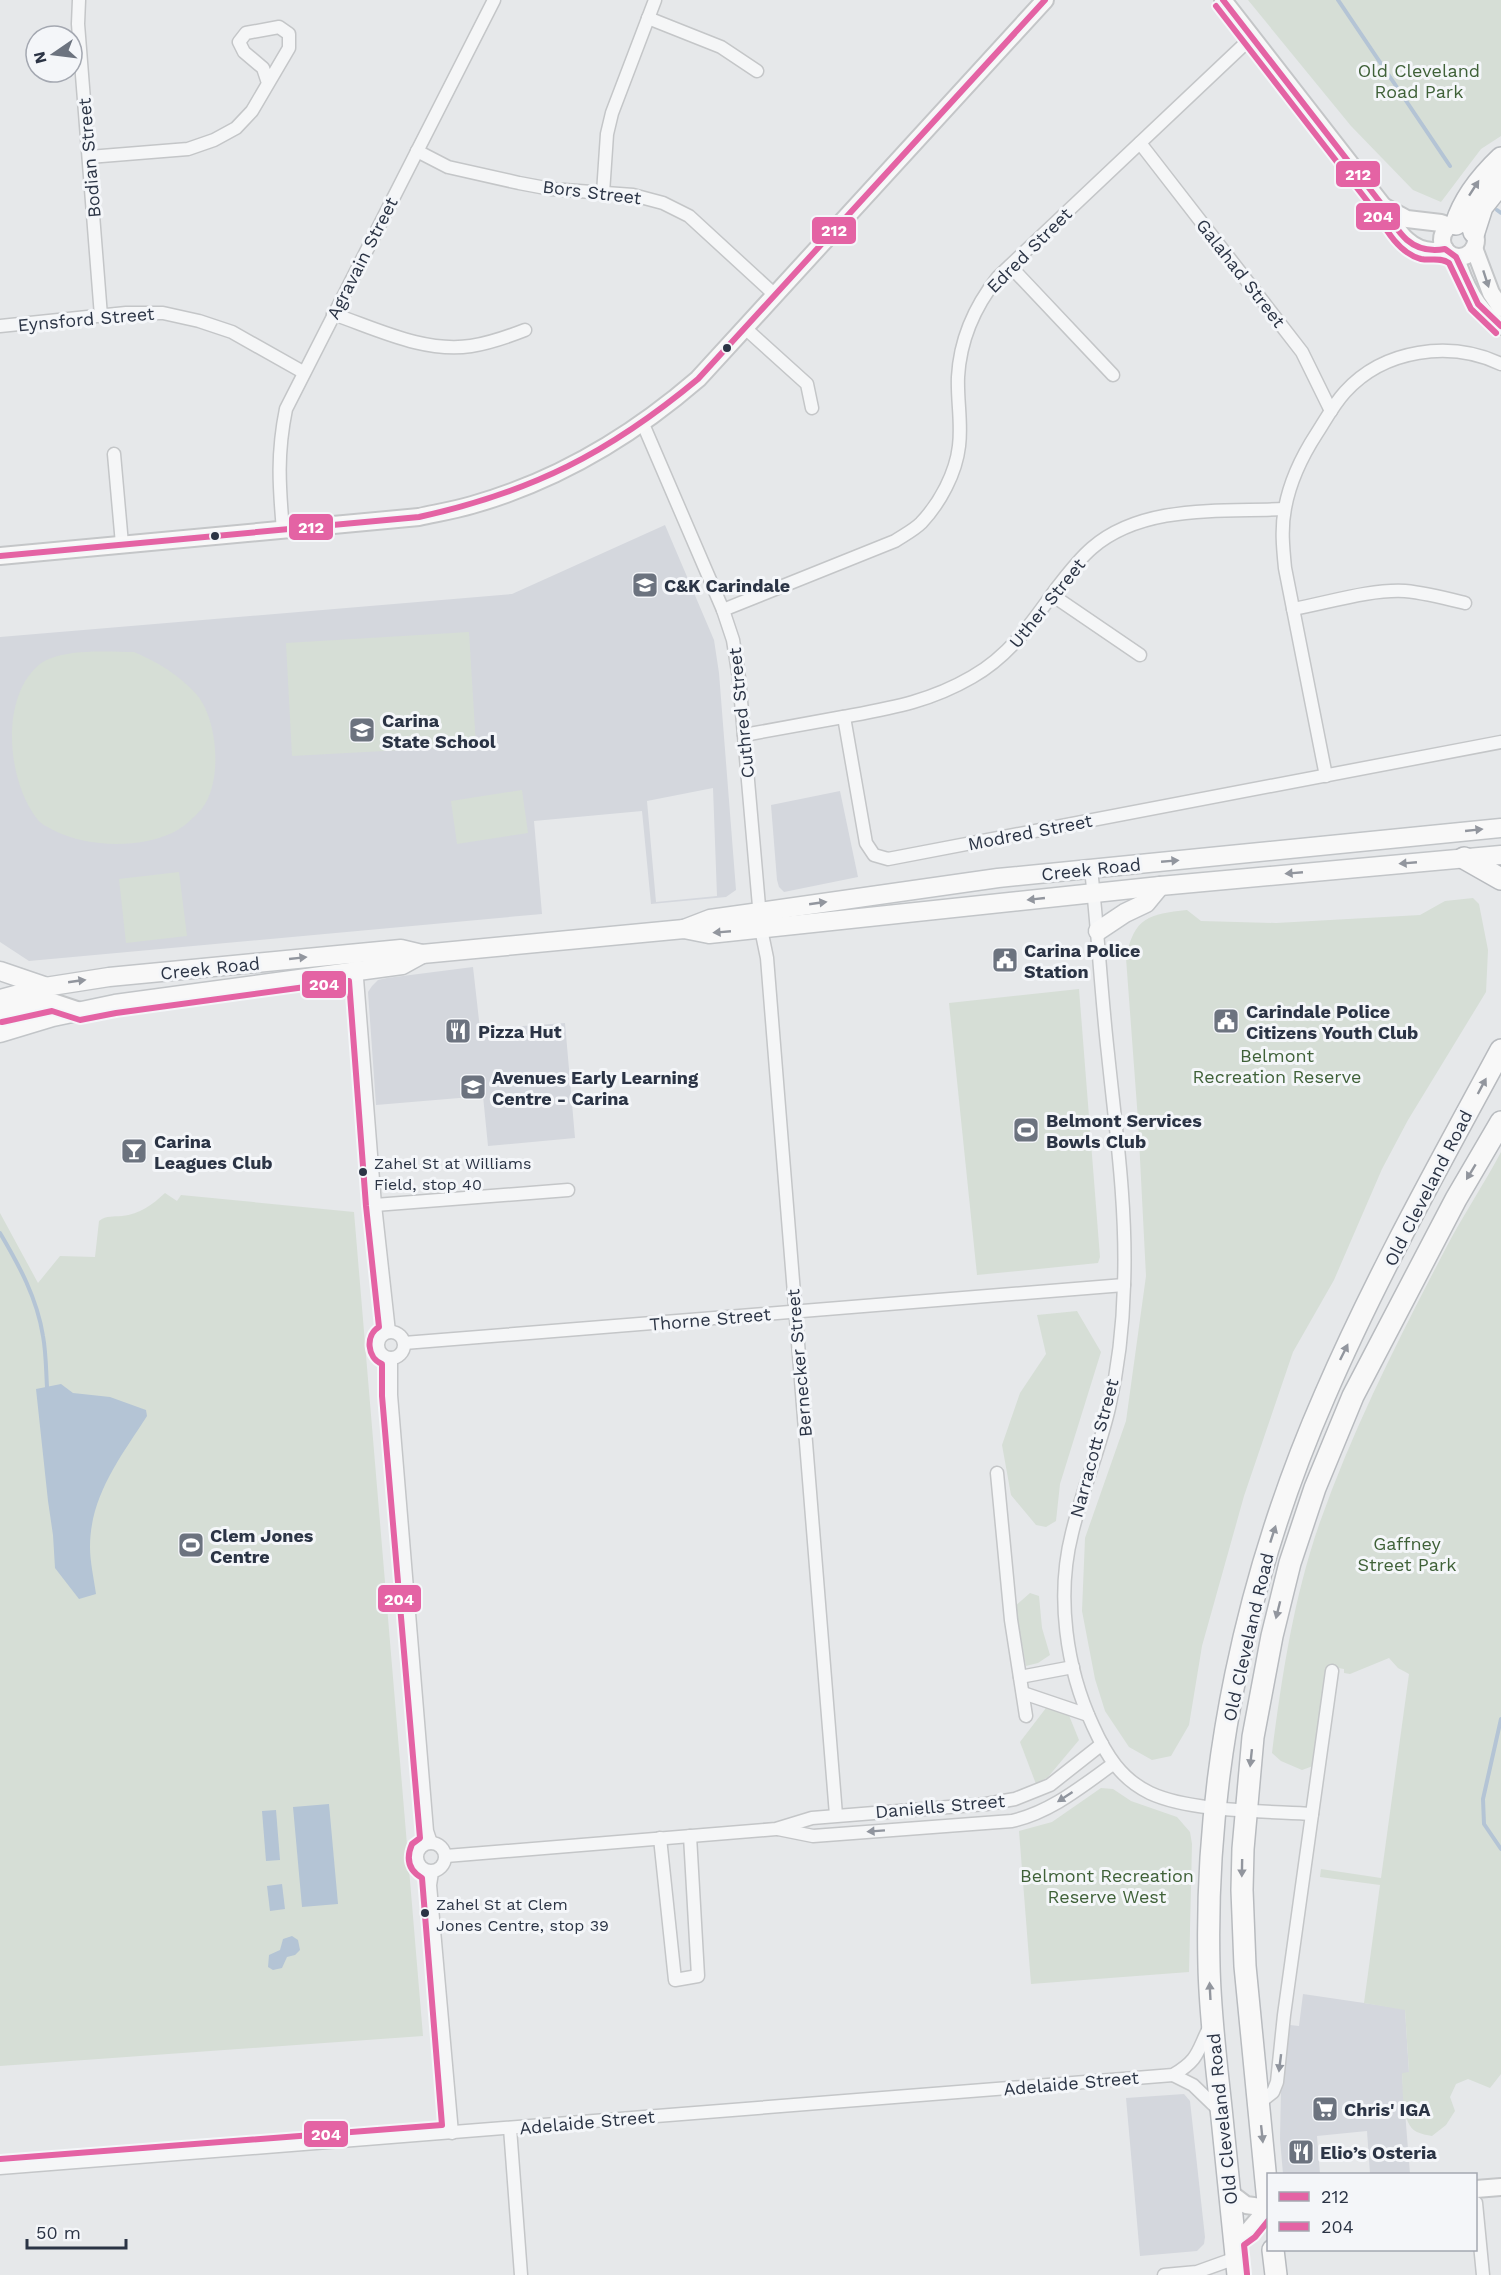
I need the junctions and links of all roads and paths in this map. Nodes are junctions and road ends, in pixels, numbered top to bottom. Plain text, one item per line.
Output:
1 (79, 0) edge
2 (494, 0) edge
3 (655, 0) edge
4 (1045, 0) edge
5 (1223, 0) edge
6 (648, 18) junction
7 (1252, 37) junction
8 (757, 71) dead end
9 (268, 83) junction
10 (1140, 143) junction
11 (417, 151) junction
12 (89, 156) junction
13 (1501, 158) edge
14 (1501, 183) edge
15 (603, 193) junction
16 (1383, 206) junction
17 (1464, 233) junction
18 (1450, 253) junction
19 (1010, 266) junction
20 (775, 295) junction
21 (1501, 308) edge
22 (333, 314) junction
23 (101, 316) junction
24 (0, 326) edge
25 (1501, 326) edge
26 (745, 328) junction
27 (525, 330) dead end
28 (1501, 364) edge
29 (303, 372) junction
30 (1113, 375) dead end
31 (813, 408) dead end
32 (1331, 411) junction
33 (643, 424) junction
34 (114, 454) dead end
35 (1284, 509) junction
36 (283, 530) junction
37 (122, 544) junction
38 (0, 556) edge
39 (1052, 595) junction
40 (1465, 603) dead end
41 (1293, 609) junction
42 (723, 610) junction
43 (1140, 655) dead end
44 (844, 717) junction
45 (744, 735) junction
46 (1501, 742) edge
47 (1326, 776) junction
48 (1501, 828) edge
49 (1501, 855) edge
50 (1464, 858) junction
51 (1091, 869) junction
52 (1501, 879) edge
53 (1160, 886) junction
54 (1094, 893) junction
55 (760, 920) junction
56 (1098, 931) junction
57 (356, 962) junction
58 (0, 971) edge
59 (45, 987) junction
60 (0, 999) edge
61 (80, 1011) junction
62 (0, 1013) edge
63 (0, 1033) edge
64 (1501, 1050) edge
65 (1501, 1122) edge
66 (568, 1190) dead end
67 (375, 1205) junction
68 (1124, 1285) junction
69 (795, 1312) junction
70 (389, 1332) junction
71 (404, 1343) junction
72 (391, 1358) junction
73 (997, 1473) dead end
74 (1073, 1667) junction
75 (1332, 1671) dead end
76 (1020, 1677) junction
77 (1023, 1693) junction
78 (1088, 1715) junction
79 (1026, 1716) dead end
80 (1102, 1744) junction
81 (1113, 1764) junction
82 (1215, 1807) junction
83 (1247, 1810) junction
84 (1312, 1814) junction
85 (836, 1815) junction
86 (776, 1829) junction
87 (690, 1836) junction
88 (660, 1838) junction
89 (431, 1843) junction
90 (446, 1856) junction
91 (432, 1872) junction
92 (1212, 2022) junction
93 (1173, 2075) junction
94 (1259, 2103) junction
95 (1221, 2112) junction
96 (510, 2128) junction
97 (452, 2133) junction
98 (0, 2168) edge
99 (1267, 2182) edge
100 (1501, 2187) edge
101 (1477, 2189) edge
102 (1230, 2192) junction
103 (1267, 2208) edge
104 (1267, 2210) edge
105 (1477, 2213) edge
106 (1274, 2251) edge
107 (1236, 2258) edge
108 (1199, 2274) edge
109 (521, 2275) edge
110 (1164, 2275) edge
111 (1276, 2275) edge
112 (1483, 2275) edge

1 - 12 street, Bodian Street
2 - 11 street, Agravain Street
3 - 6 street
4 - 20 street
5 - 7 street
6 - 8 street
6 - 15 street
7 - 10 street, Edred Street
7 - 16 street
9 - 9 street
9 - 12 street
10 - 19 street, Edred Street
10 - 32 street, Galahad Street
11 - 15 street, Bors Street
11 - 22 street, Agravain Street
12 - 23 street, Bodian Street
17 -> 13 highway
14 - 17 highway
15 - 20 street, Bors Street
16 - 17 street
16 - 18 street
17 - 18 street
17 - 18 street
17 -> 21 street
18 - 25 street
19 - 30 street
19 - 42 street, Edred Street
20 - 26 street
22 - 27 street
22 - 29 street, Agravain Street
23 - 24 street, Eynsford Street
23 - 29 street, Eynsford Street
26 - 31 street
26 - 33 street
28 - 32 street
29 - 36 street, Agravain Street
32 - 35 street
33 - 36 street
33 - 42 street, Cuthred Street
34 - 37 street
35 - 39 street, Uther Street
35 - 41 street
36 - 37 street
37 - 38 street
39 - 43 street
39 - 44 street, Uther Street
40 - 41 street
41 - 47 street
42 - 45 street, Cuthred Street
44 - 45 street, Uther Street
44 - 47 street, Modred Street
45 - 55 street, Cuthred Street
46 - 47 street, Modred Street
51 -> 48 main road, Creek Road
49 - 50 main road, Creek Road
50 - 52 highway
50 -> 53 main road, Creek Road
51 - 54 street, Narracott Street
55 -> 51 main road, Creek Road
53 - 54 main road, Creek Road
53 - 56 main road
54 -> 55 main road, Creek Road
54 - 56 street, Narracott Street
55 - 57 main road, Creek Road
55 - 69 street, Bernecker Street
56 - 68 street, Narracott Street
59 -> 57 main road, Creek Road
57 - 61 main road, Creek Road
57 - 67 street
58 - 59 main road
59 - 60 main road, Creek Road
61 - 62 street
61 - 63 main road, Creek Road
82 -> 64 highway, Old Cleveland Road
65 -> 83 highway, Old Cleveland Road
66 - 67 street
67 - 70 street
68 - 69 street, Thorne Street
68 - 74 street, Narracott Street
69 - 71 street, Thorne Street
69 - 85 street, Bernecker Street
70 - 71 street
70 - 72 street
71 - 72 street
72 - 89 street
73 - 76 street
74 - 76 street
74 - 78 street, Narracott Street
75 - 84 street
76 - 77 street
77 - 78 street
77 - 79 street
78 - 80 street, Narracott Street
80 - 81 street
80 - 85 street, Daniells Street
81 - 82 street
81 -> 86 street, Daniells Street
82 - 83 street
92 -> 82 highway, Old Cleveland Road
83 - 84 street
83 -> 94 highway, Old Cleveland Road
84 -> 94 street
85 - 86 street, Daniells Street
86 - 87 street, Daniells Street
87 - 88 street, Daniells Street
87 - 88 street
88 - 90 street, Daniells Street
89 - 90 street
89 - 91 street
90 - 91 street
91 - 97 street
92 - 93 street
92 - 95 highway, Old Cleveland Road
93 - 95 street
93 - 96 street, Adelaide Street
94 -> 99 highway, Old Cleveland Road
95 - 102 highway, Old Cleveland Road
96 - 97 street, Adelaide Street
96 - 109 street
97 - 98 street, Adelaide Street
100 - 101 street
102 - 103 street
102 - 107 highway, Old Cleveland Road
104 - 107 street
105 - 112 street
106 - 111 highway
107 - 108 street
108 - 110 street

